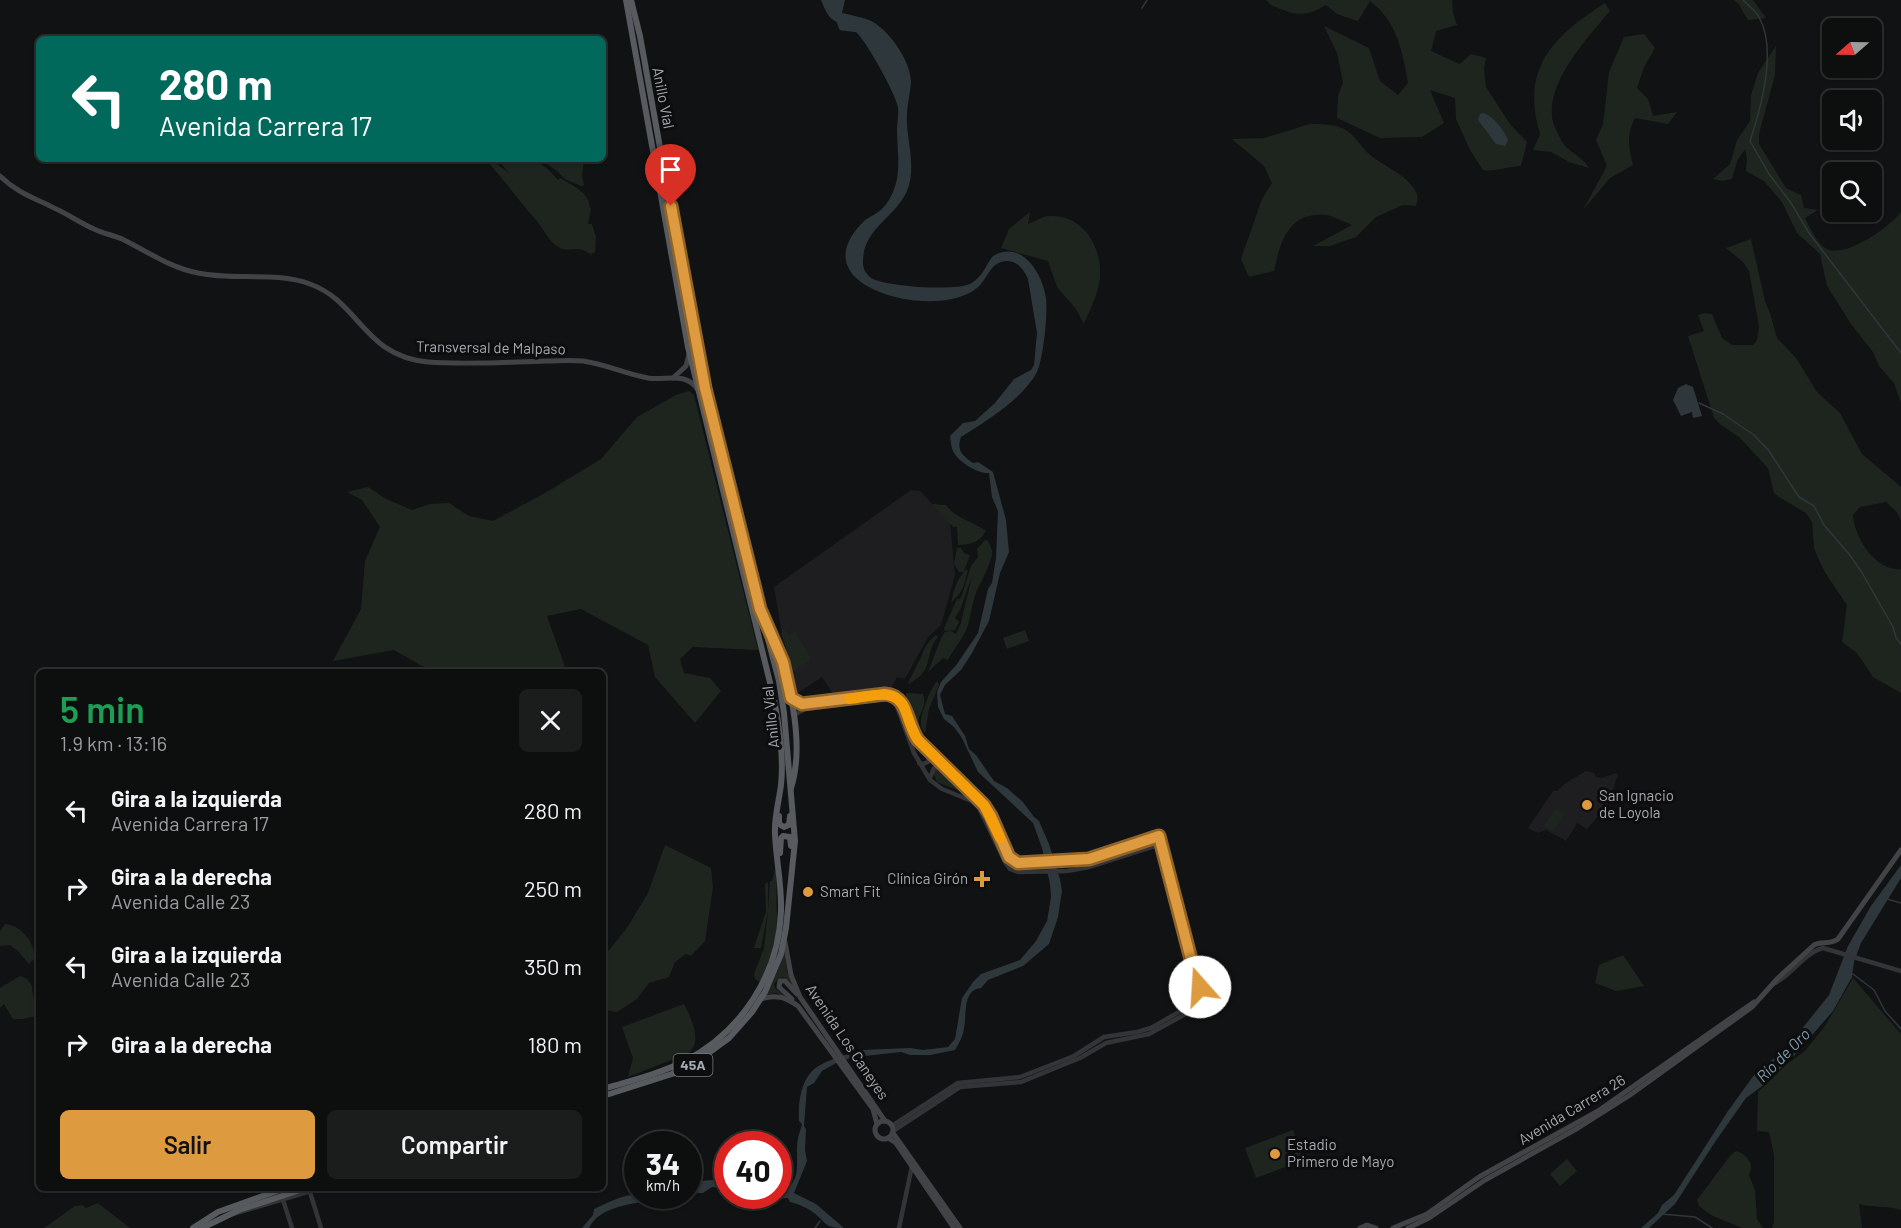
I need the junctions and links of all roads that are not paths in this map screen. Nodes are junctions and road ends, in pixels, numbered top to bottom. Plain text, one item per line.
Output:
1 (627, 0) edge
2 (631, 0) edge
3 (0, 176) edge
4 (688, 347) junction
5 (672, 378) junction
6 (698, 391) junction
7 (760, 609) junction
8 (791, 698) junction
9 (793, 717) junction
10 (929, 753) junction
11 (919, 763) junction
12 (943, 765) junction
13 (930, 780) junction
14 (790, 795) junction
15 (778, 798) junction
16 (1161, 844) junction
17 (1901, 850) edge
18 (780, 871) junction
19 (792, 871) junction
20 (784, 940) junction
21 (1193, 967) junction
22 (1901, 971) edge
23 (1206, 974) junction
24 (1772, 985) junction
25 (1201, 987) junction
26 (800, 997) junction
27 (1209, 998) junction
28 (761, 999) junction
29 (1756, 1001) junction
30 (798, 1006) junction
31 (1197, 1007) junction
32 (1211, 1010) dead end
33 (837, 1054) junction
34 (849, 1071) junction
35 (606, 1088) edge
36 (606, 1095) edge
37 (885, 1121) junction
38 (877, 1125) junction
39 (893, 1130) junction
40 (888, 1138) junction
41 (912, 1166) junction
42 (272, 1191) edge
43 (305, 1191) edge
44 (306, 1191) edge
45 (308, 1191) edge
46 (283, 1200) junction
47 (227, 1215) junction
48 (193, 1228) edge
49 (202, 1228) edge
50 (292, 1228) edge
51 (321, 1228) edge
52 (899, 1228) edge
53 (954, 1228) edge
54 (960, 1228) edge
55 (1360, 1228) edge
56 (1377, 1228) edge
57 (1393, 1228) edge
58 (1408, 1228) edge

1 - 4 highway, Anillo Víal / 45A
2 - 7 highway, Anillo Víal / 45A
3 - 5 main road, Transversal de Malpaso
4 - 5 main road
4 - 6 highway, Anillo Víal / 45A
5 - 6 main road, Transversal de Malpaso
6 - 15 highway, Anillo Víal / 45A
7 - 8 highway
7 - 14 highway, Anillo Víal / 45A
8 - 9 highway
8 - 10 street
9 - 11 street
9 - 14 highway
10 - 11 street
10 - 12 street
11 - 13 street
12 - 13 street
12 - 16 street
13 - 16 street
14 - 15 highway
14 - 19 highway, Anillo Víal / 45A
15 - 18 highway, Anillo Víal / 45A
16 - 21 street
17 - 24 main road, Avenida Carrera 26
18 - 19 highway
18 - 35 highway, Anillo Víal / 45A
19 - 20 highway, Anillo Víal / 45A
20 - 26 main road, Avenida Los Caneyes
20 - 28 highway, Anillo Víal / 45A
21 - 23 street
21 - 25 street
22 - 24 street
23 - 25 street
23 - 27 street
24 - 29 main road, Avenida Carrera 26
25 - 27 street
25 - 39 street
26 - 30 main road
26 - 33 main road, Avenida Los Caneyes
27 - 31 street
28 - 30 main road, Avenida Los Caneyes
28 - 36 highway, Anillo Víal / 45A
29 - 57 main road, Avenida Carrera 26
29 - 58 main road, Avenida Carrera 26
30 - 33 main road, Avenida Los Caneyes
31 - 32 street
31 - 39 street
33 - 34 main road, Avenida Los Caneyes
34 - 37 main road, Avenida Los Caneyes
34 - 38 main road, Avenida Los Caneyes
37 - 38 main road
37 - 39 main road
38 - 40 main road
39 - 40 main road
39 - 54 main road
40 - 41 main road
41 - 52 street
41 - 53 main road
42 - 48 highway
43 - 47 highway
44 - 46 street
45 - 51 street
46 - 47 street
46 - 50 street
47 - 49 highway
55 - 56 main road

